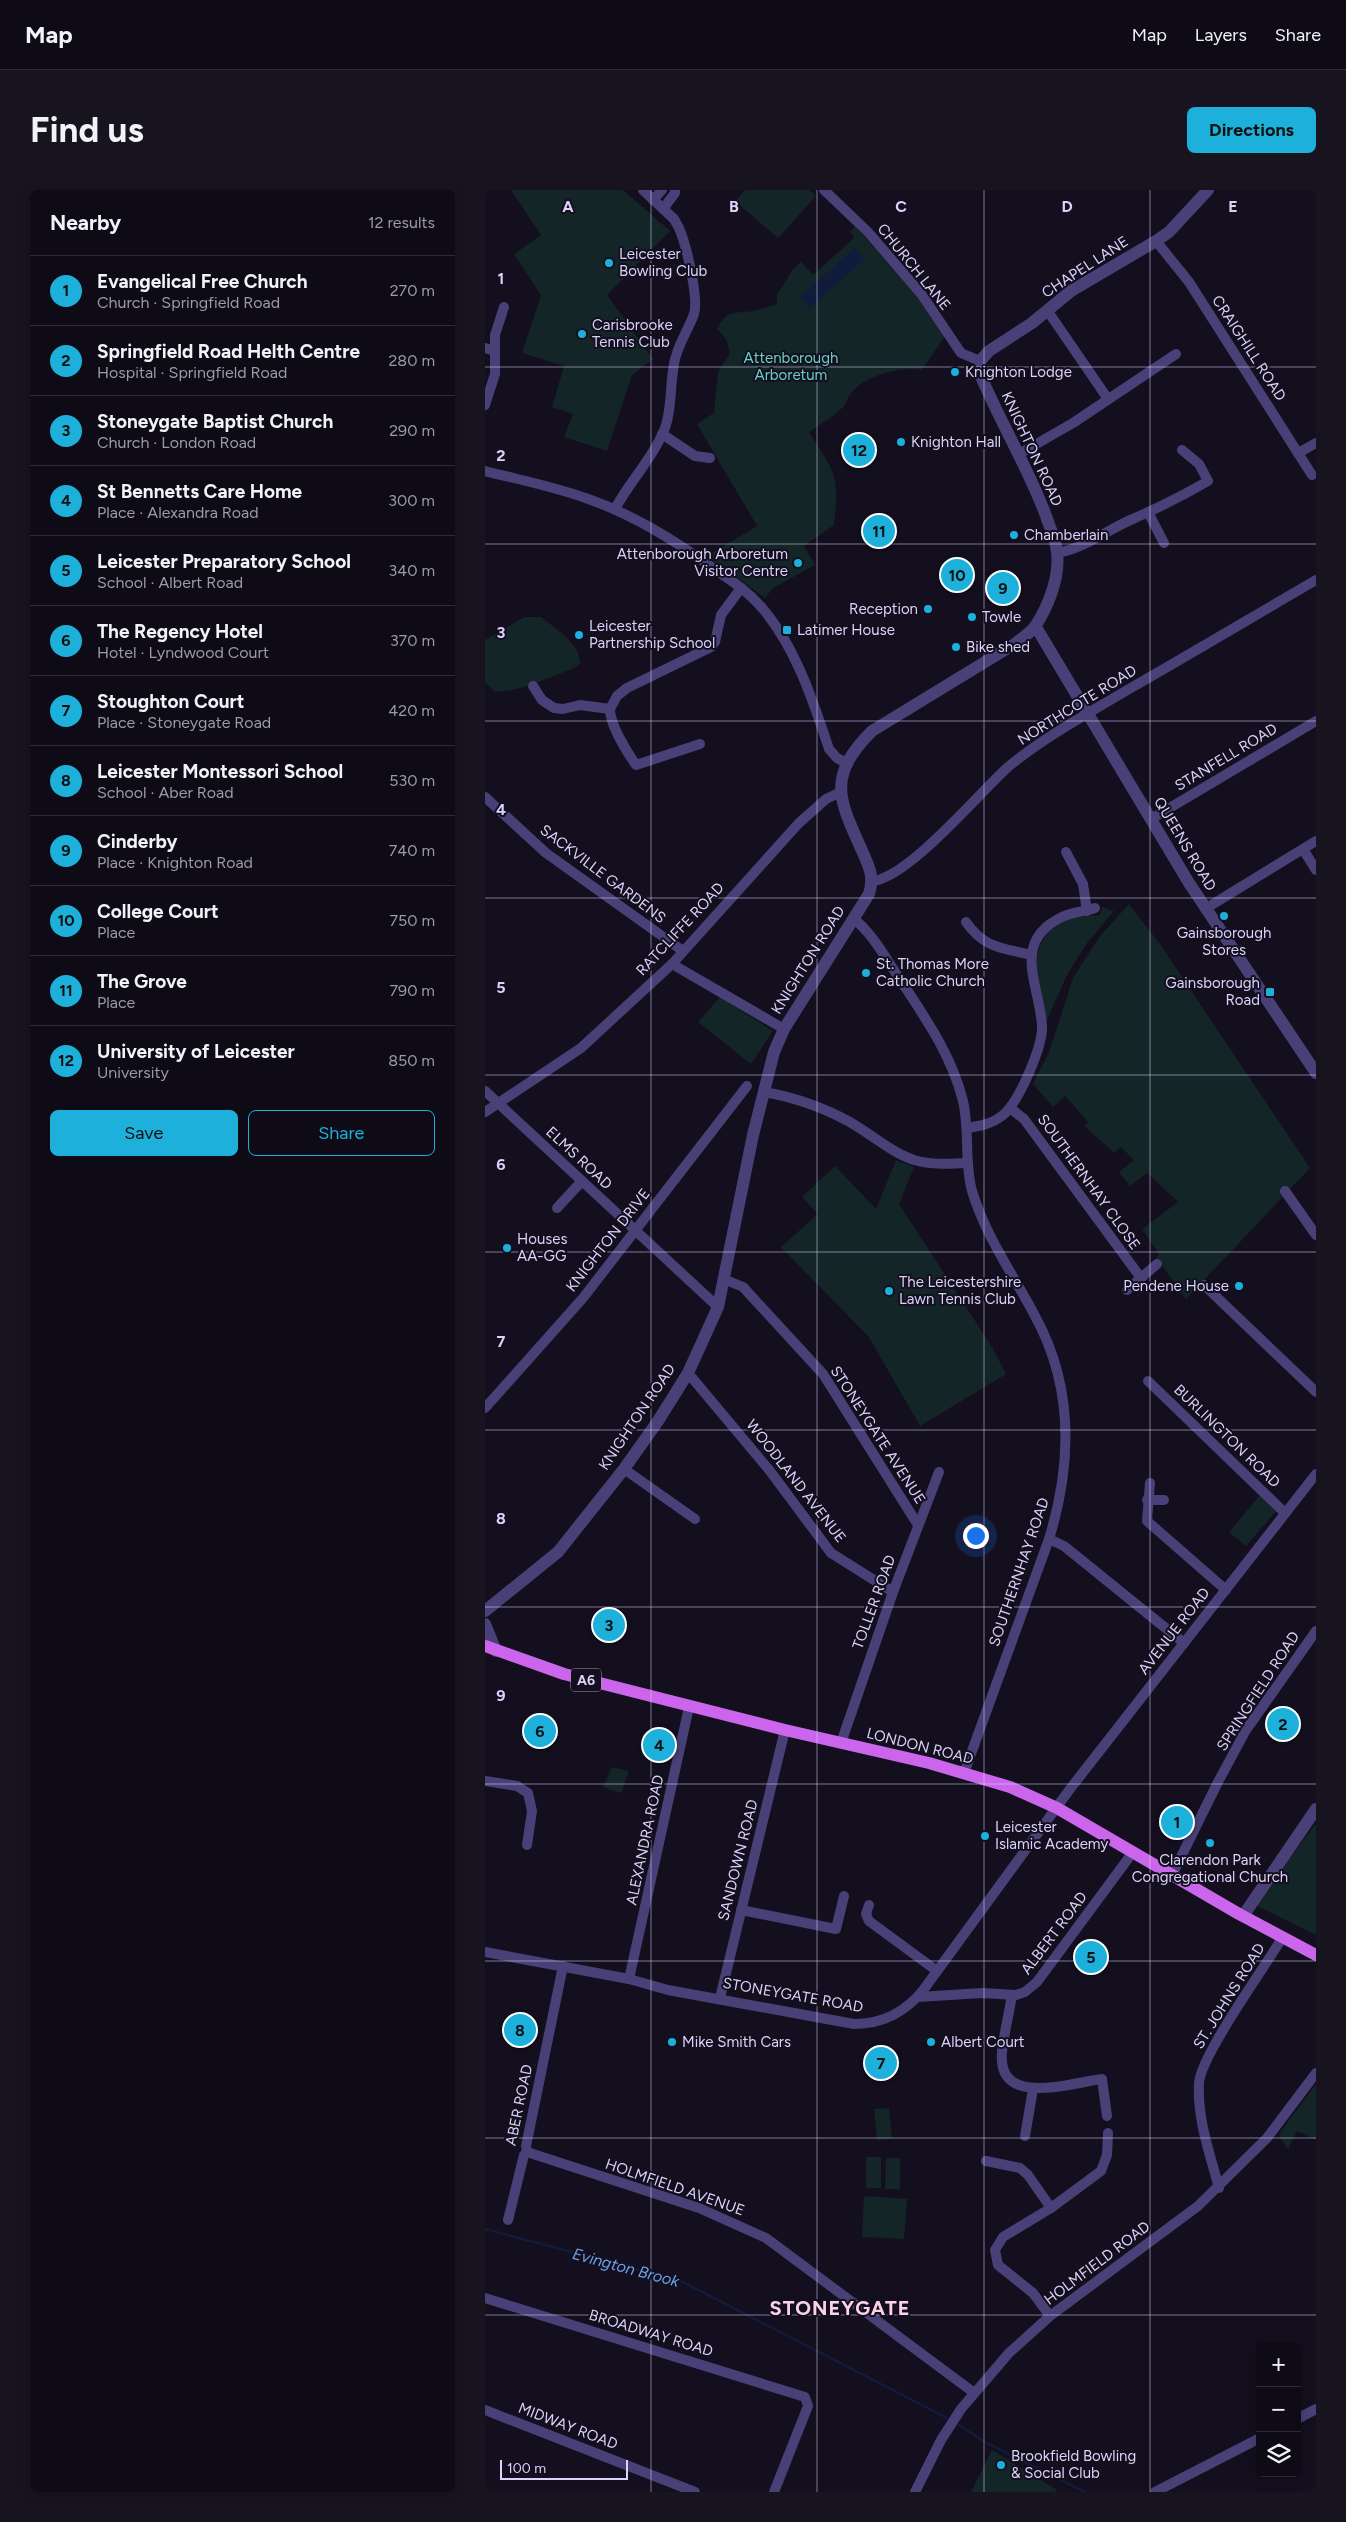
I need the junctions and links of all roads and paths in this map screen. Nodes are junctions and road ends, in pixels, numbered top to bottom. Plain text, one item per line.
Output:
1 (643, 190) edge
2 (662, 190) edge
3 (675, 190) edge
4 (823, 190) edge
5 (1208, 190) edge
6 (653, 200) junction
7 (663, 209) junction
8 (1156, 241) junction
9 (504, 307) dead end
10 (1047, 310) junction
11 (490, 349) edge
12 (1176, 354) dead end
13 (979, 365) junction
14 (1108, 399) junction
15 (485, 405) edge
16 (662, 434) junction
17 (1316, 443) edge
18 (1182, 450) dead end
19 (1298, 453) junction
20 (1019, 454) junction
21 (710, 458) dead end
22 (485, 470) edge
23 (1315, 479) edge
24 (615, 509) junction
25 (1149, 514) junction
26 (1163, 543) dead end
27 (1057, 553) junction
28 (1316, 580) edge
29 (741, 588) junction
30 (1036, 627) junction
31 (533, 686) dead end
32 (610, 709) junction
33 (1088, 714) junction
34 (1316, 721) edge
35 (700, 744) dead end
36 (847, 764) junction
37 (841, 792) junction
38 (485, 797) edge
39 (1151, 819) junction
40 (1316, 842) edge
41 (1077, 849) dead end
42 (1303, 849) junction
43 (1316, 870) edge
44 (873, 881) junction
45 (1205, 909) junction
46 (853, 918) junction
47 (966, 922) dead end
48 (683, 951) junction
49 (1032, 955) junction
50 (672, 964) junction
51 (784, 1029) junction
52 (1316, 1073) edge
53 (747, 1086) dead end
54 (485, 1091) edge
55 (765, 1092) junction
56 (498, 1104) junction
57 (1010, 1108) junction
58 (485, 1112) edge
59 (967, 1128) junction
60 (967, 1163) junction
61 (582, 1181) junction
62 (1285, 1191) dead end
63 (557, 1208) dead end
64 (634, 1231) junction
65 (1316, 1235) edge
66 (1157, 1264) dead end
67 (1141, 1278) junction
68 (725, 1280) junction
69 (1204, 1285) dead end
70 (1127, 1290) dead end
71 (718, 1307) junction
72 (688, 1373) junction
73 (1148, 1380) dead end
74 (1316, 1392) edge
75 (485, 1408) edge
76 (623, 1469) junction
77 (939, 1472) dead end
78 (1316, 1474) edge
79 (1150, 1483) dead end
80 (1147, 1500) junction
81 (1163, 1500) dead end
82 (1285, 1513) junction
83 (695, 1519) dead end
84 (919, 1525) junction
85 (1049, 1539) junction
86 (1226, 1590) junction
87 (893, 1592) junction
88 (487, 1609) edge
89 (485, 1624) edge
90 (1316, 1631) edge
91 (1184, 1643) junction
92 (491, 1649) edge
93 (689, 1707) junction
94 (785, 1730) junction
95 (841, 1743) junction
96 (964, 1773) junction
97 (485, 1781) edge
98 (1057, 1808) junction
99 (1316, 1809) edge
100 (527, 1846) dead end
101 (1133, 1852) junction
102 (1173, 1875) junction
103 (844, 1896) dead end
104 (869, 1905) dead end
105 (741, 1910) junction
106 (1243, 1916) junction
107 (1283, 1938) junction
108 (485, 1952) edge
109 (1316, 1955) edge
110 (563, 1966) junction
111 (937, 1971) junction
112 (629, 1980) junction
113 (1013, 1995) junction
114 (918, 1996) junction
115 (721, 1998) junction
116 (1316, 2072) edge
117 (1033, 2089) junction
118 (1107, 2116) dead end
119 (1108, 2133) dead end
120 (1025, 2136) dead end
121 (527, 2152) junction
122 (986, 2161) dead end
123 (1219, 2188) junction
124 (1051, 2208) junction
125 (508, 2220) dead end
126 (485, 2298) edge
127 (1050, 2316) junction
128 (973, 2392) junction
129 (1316, 2409) edge
130 (485, 2410) edge
131 (1301, 2417) edge
132 (1256, 2440) edge
133 (695, 2492) edge
134 (774, 2492) edge
135 (916, 2492) edge
136 (1155, 2492) edge

1 - 6 street
2 - 6 street
3 - 7 street
4 - 13 street, CHURCH LANE
5 - 8 street, CHAPEL LANE
6 - 7 street
7 - 16 street
8 - 10 street, CHAPEL LANE
8 - 19 street, CRAIGHILL ROAD
9 - 11 street
10 - 13 street, CHAPEL LANE
10 - 14 street
11 - 15 street
12 - 14 street
13 - 20 street, KNIGHTON ROAD
14 - 20 street
16 - 21 street
16 - 24 street
17 - 19 street
18 - 25 street
19 - 23 street, CRAIGHILL ROAD
20 - 27 street, KNIGHTON ROAD
22 - 24 street
24 - 29 street
25 - 26 street
25 - 27 street
27 - 30 street, KNIGHTON ROAD
28 - 33 street, NORTHCOTE ROAD
29 - 32 street
29 - 36 street
30 - 33 street, QUEENS ROAD
30 - 36 street
31 - 32 street
32 - 35 street
33 - 39 street, QUEENS ROAD
33 - 44 street, NORTHCOTE ROAD
34 - 39 street, STANFELL ROAD
36 - 37 street
37 - 44 street
37 - 48 street, RATCLIFFE ROAD
38 - 48 street, SACKVILLE GARDENS
39 - 45 street, QUEENS ROAD
40 - 42 street
41 - 49 street
42 - 43 street
42 - 45 street
44 - 46 street, KNIGHTON ROAD
45 - 52 street, QUEENS ROAD
46 - 51 street, KNIGHTON ROAD
46 - 59 street, SOUTHERNHAY ROAD
47 - 49 street
48 - 50 street, RATCLIFFE ROAD
49 - 57 street
50 - 51 street
50 - 56 street, RATCLIFFE ROAD
51 - 55 street, KNIGHTON ROAD
53 - 64 street, KNIGHTON DRIVE
54 - 56 street, ELMS ROAD
55 - 60 street
55 - 68 street, KNIGHTON ROAD
56 - 58 street, RATCLIFFE ROAD
56 - 61 street, ELMS ROAD
57 - 59 street
57 - 67 street, SOUTHERNHAY CLOSE
59 - 60 street, SOUTHERNHAY ROAD
60 - 85 street, SOUTHERNHAY ROAD
61 - 63 street
61 - 64 street, ELMS ROAD
62 - 65 street
64 - 71 street, ELMS ROAD
64 - 75 street, KNIGHTON DRIVE
66 - 67 street
67 - 70 street
68 - 71 street, KNIGHTON ROAD
68 - 84 street, STONEYGATE AVENUE
69 - 74 street
71 - 72 street, KNIGHTON ROAD
72 - 76 street, KNIGHTON ROAD
72 - 87 street, WOODLAND AVENUE
73 - 82 street, BURLINGTON ROAD
76 - 83 street
76 - 88 street, KNIGHTON ROAD
77 - 84 street, TOLLER ROAD
78 - 82 street, AVENUE ROAD
79 - 80 street
80 - 81 street
80 - 86 street
82 - 86 street, AVENUE ROAD
84 - 87 street, TOLLER ROAD
85 - 91 street
85 - 96 street, SOUTHERNHAY ROAD
86 - 91 street, AVENUE ROAD
87 - 95 street, TOLLER ROAD
88 - 89 street, KNIGHTON ROAD
89 - 92 street, KNIGHTON ROAD
90 - 102 street, SPRINGFIELD ROAD
91 - 98 street, AVENUE ROAD
92 - 93 main road, LONDON ROAD / A6
93 - 94 main road, LONDON ROAD / A6
93 - 112 street, ALEXANDRA ROAD
94 - 95 main road, LONDON ROAD / A6
94 - 105 street, SANDOWN ROAD
95 - 96 main road, LONDON ROAD / A6
96 - 98 main road, LONDON ROAD / A6
97 - 100 street
98 - 101 main road, LONDON ROAD / A6
98 - 111 street, STONEYGATE ROAD
99 - 106 street
101 - 102 main road, LONDON ROAD / A6
101 - 113 street, ALBERT ROAD
102 - 106 main road, LONDON ROAD / A6
103 - 105 street
104 - 111 street
105 - 115 street, SANDOWN ROAD
106 - 107 main road, LONDON ROAD / A6
107 - 109 main road, LONDON ROAD / A6
107 - 123 street, ST. JOHNS ROAD
108 - 110 street, STONEYGATE ROAD
110 - 112 street, STONEYGATE ROAD
110 - 121 street, ABER ROAD
111 - 114 street, STONEYGATE ROAD
112 - 115 street, STONEYGATE ROAD
113 - 114 street, ALBERT ROAD
113 - 117 street
114 - 115 street, STONEYGATE ROAD
116 - 123 street, HOLMFIELD ROAD
117 - 118 street
117 - 120 street
119 - 124 street
121 - 125 street, ABER ROAD
121 - 128 street, HOLMFIELD AVENUE
122 - 124 street
123 - 127 street, HOLMFIELD ROAD
124 - 127 street
126 - 134 street, BROADWAY ROAD
127 - 128 street, HOLMFIELD ROAD
128 - 135 street, HOLMFIELD ROAD
129 - 131 street
130 - 133 street, MIDWAY ROAD
132 - 136 street

